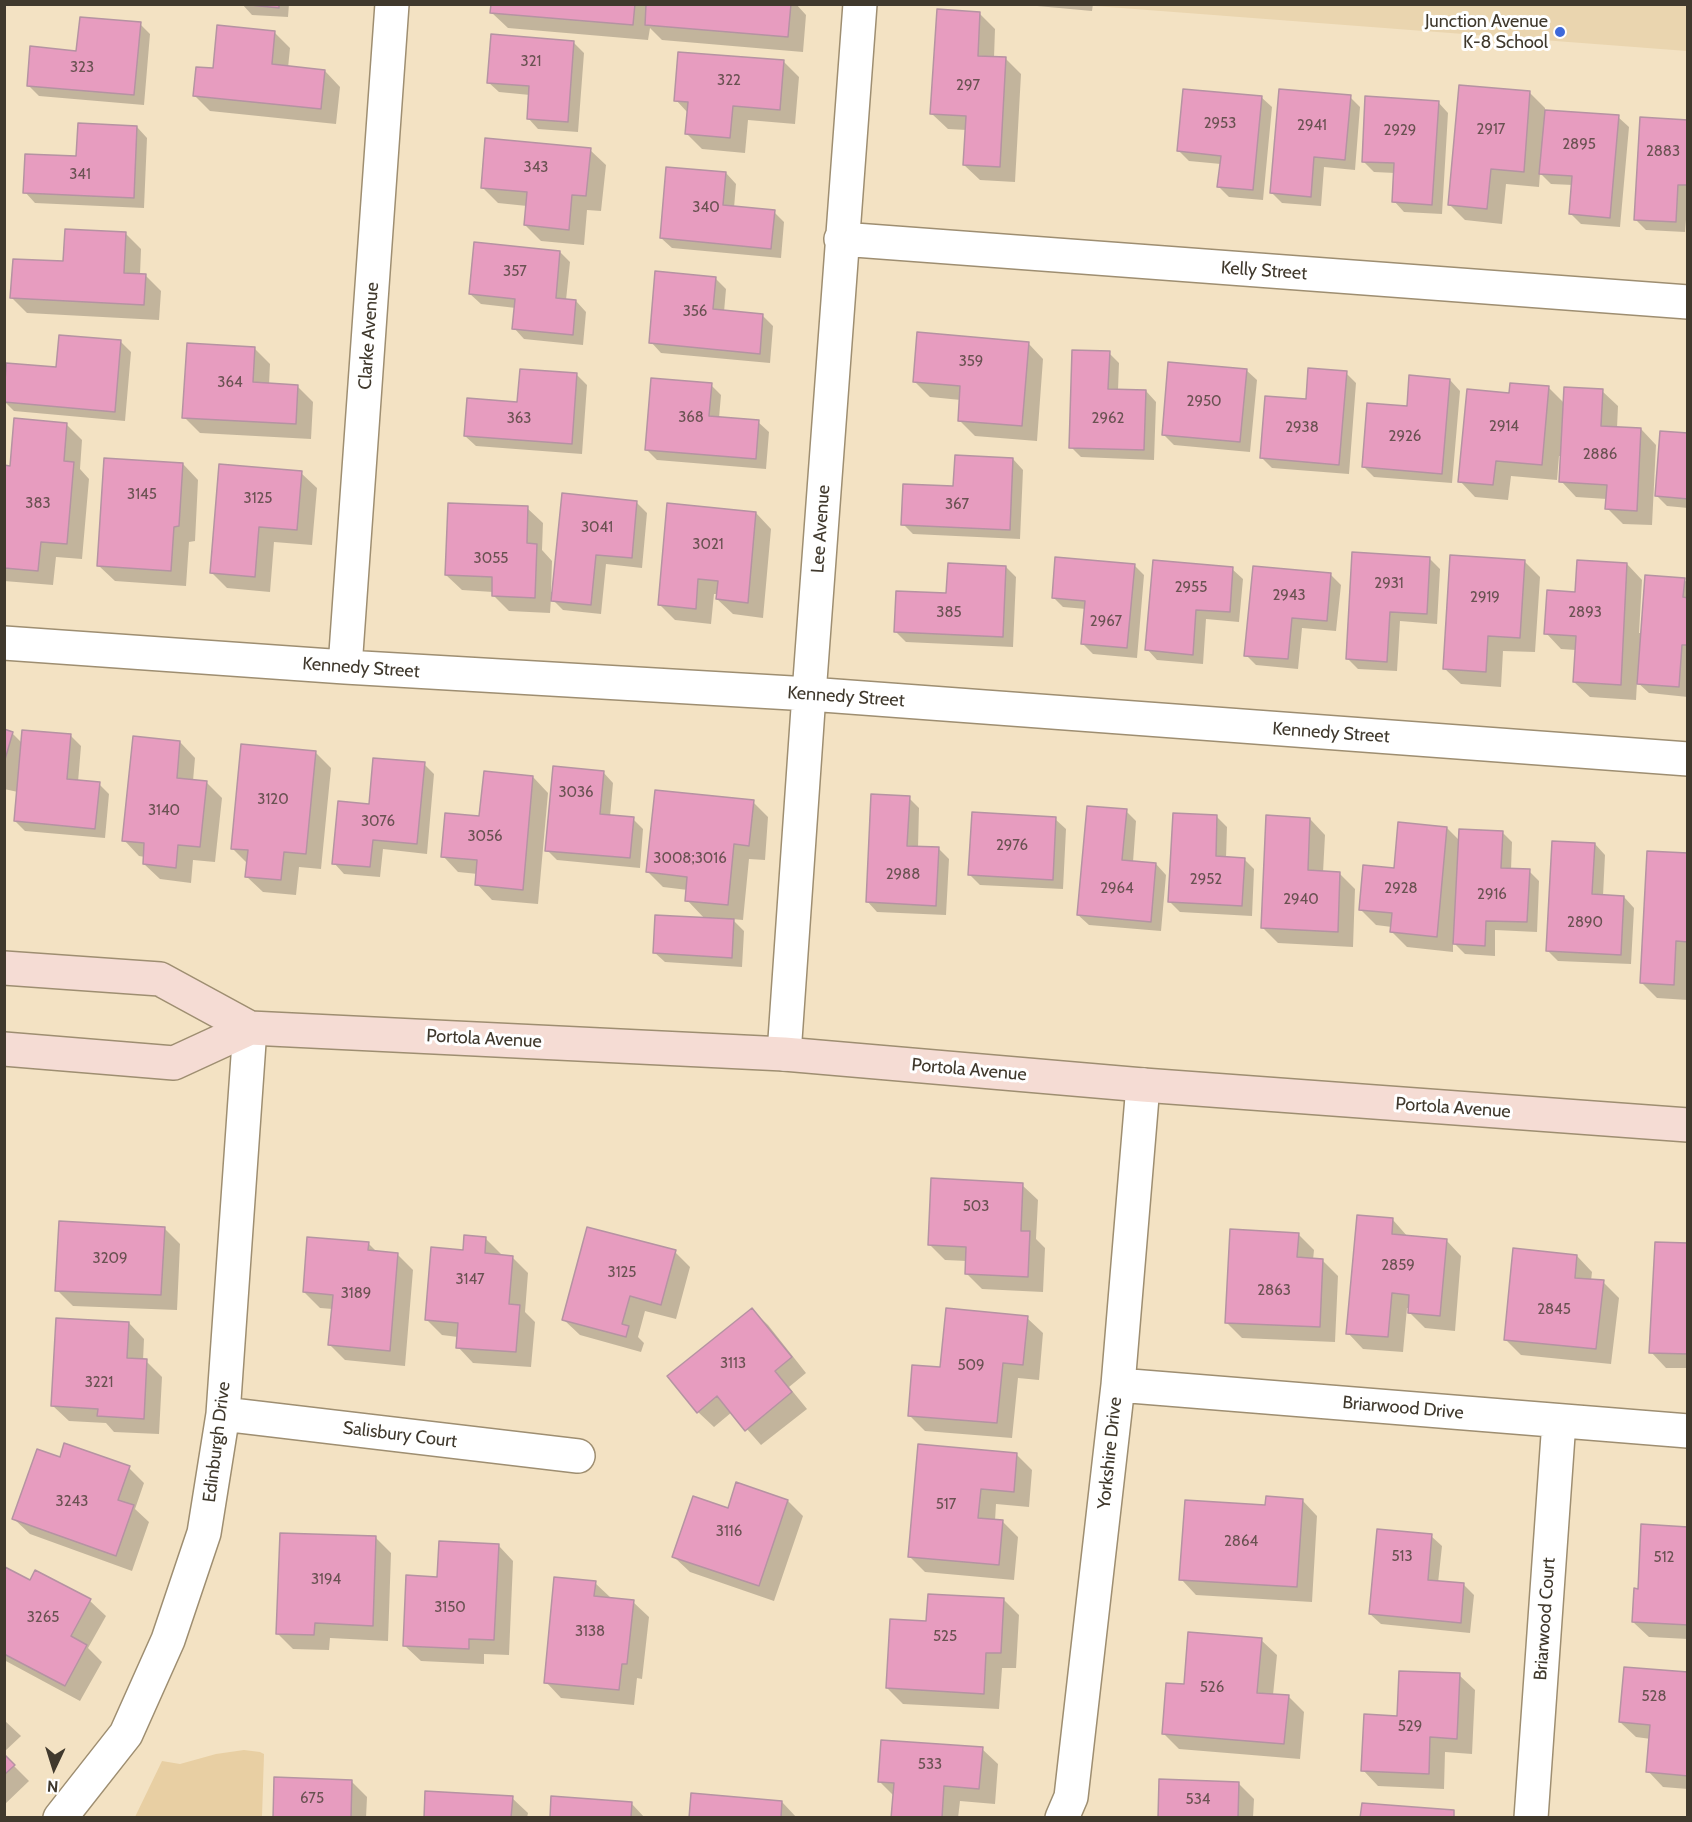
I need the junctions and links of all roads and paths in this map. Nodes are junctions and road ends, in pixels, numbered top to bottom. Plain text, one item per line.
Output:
1 (392, 4) edge
2 (860, 4) edge
3 (841, 239) junction
4 (1688, 302) edge
5 (4, 643) edge
6 (345, 667) junction
7 (808, 694) junction
8 (1688, 759) edge
9 (4, 968) edge
10 (250, 1028) junction
11 (4, 1049) edge
12 (784, 1054) junction
13 (1143, 1085) junction
14 (1688, 1125) edge
15 (1118, 1386) junction
16 (223, 1414) junction
17 (1558, 1421) junction
18 (1688, 1431) edge
19 (578, 1456) dead end
20 (60, 1818) edge
21 (1062, 1818) edge
22 (1531, 1818) edge

1 - 6 street, Clarke Avenue
2 - 3 street, Lee Avenue
3 - 4 street, Kelly Street
3 - 7 street, Lee Avenue
5 - 6 street, Kennedy Street
6 - 7 street, Kennedy Street
7 - 8 street, Kennedy Street
7 - 12 street, Lee Avenue
9 - 10 main road, Portola Avenue
10 - 11 main road, Portola Avenue
10 - 12 main road, Portola Avenue
10 - 16 street, Edinburgh Drive
12 - 13 main road, Portola Avenue
13 - 14 main road, Portola Avenue
13 - 15 street, Yorkshire Drive
15 - 17 street, Briarwood Drive
15 - 21 street, Yorkshire Drive
16 - 19 street, Salisbury Court
16 - 20 street, Edinburgh Drive
17 - 18 street, Briarwood Drive
17 - 22 street, Briarwood Court

